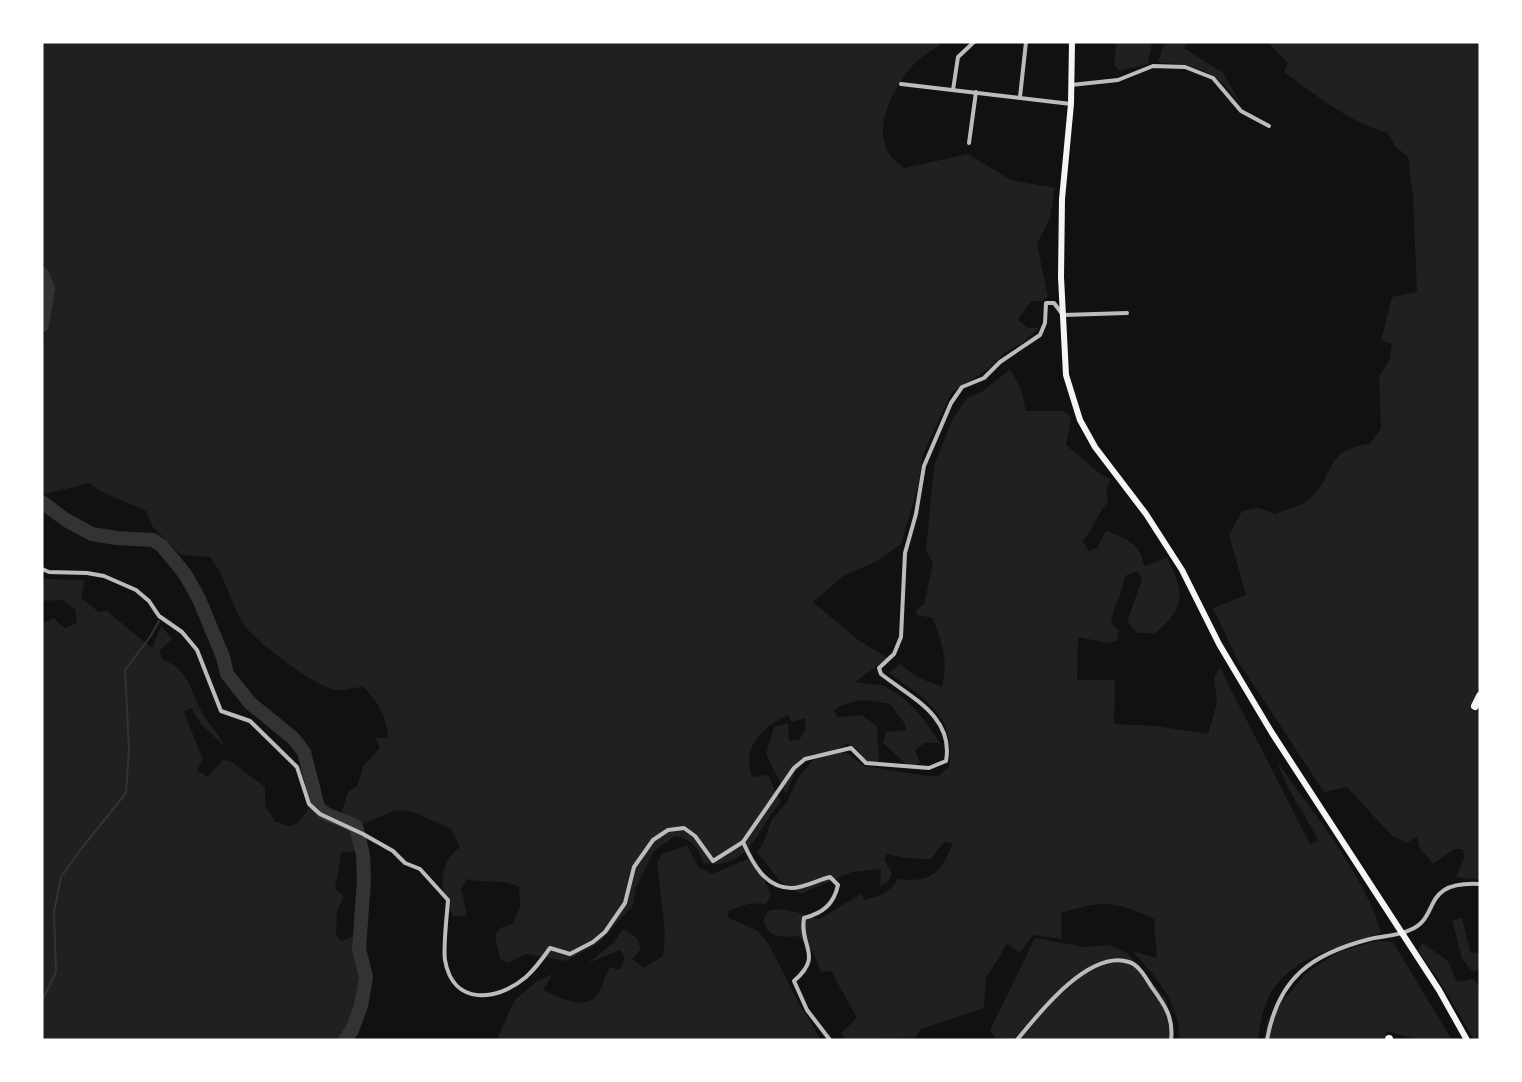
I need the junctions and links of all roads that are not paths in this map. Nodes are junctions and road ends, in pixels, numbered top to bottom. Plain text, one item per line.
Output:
1 (974, 42) edge
2 (1026, 42) edge
3 (1072, 42) edge
4 (901, 84) dead end
5 (1071, 85) junction
6 (953, 90) junction
7 (976, 92) junction
8 (1020, 97) junction
9 (1071, 104) junction
10 (1269, 126) dead end
11 (969, 143) dead end
12 (1127, 313) dead end
13 (1063, 315) junction
14 (42, 569) edge
15 (1480, 696) edge
16 (1475, 706) dead end
17 (743, 842) junction
18 (1480, 884) edge
19 (1400, 932) junction
20 (830, 1040) edge
21 (1017, 1040) edge
22 (1171, 1040) edge
23 (1267, 1040) edge
24 (1467, 1040) edge

1 - 6 street
2 - 8 street
3 - 5 main road
4 - 6 street
5 - 9 main road
5 - 10 street
6 - 7 street
7 - 8 street
7 - 11 street
8 - 9 street
9 - 13 main road
12 - 13 street
13 - 17 street
13 - 19 main road
14 - 17 street
15 - 16 highway
17 - 20 street
18 - 19 street
19 - 23 street
19 - 24 main road
21 - 22 street

